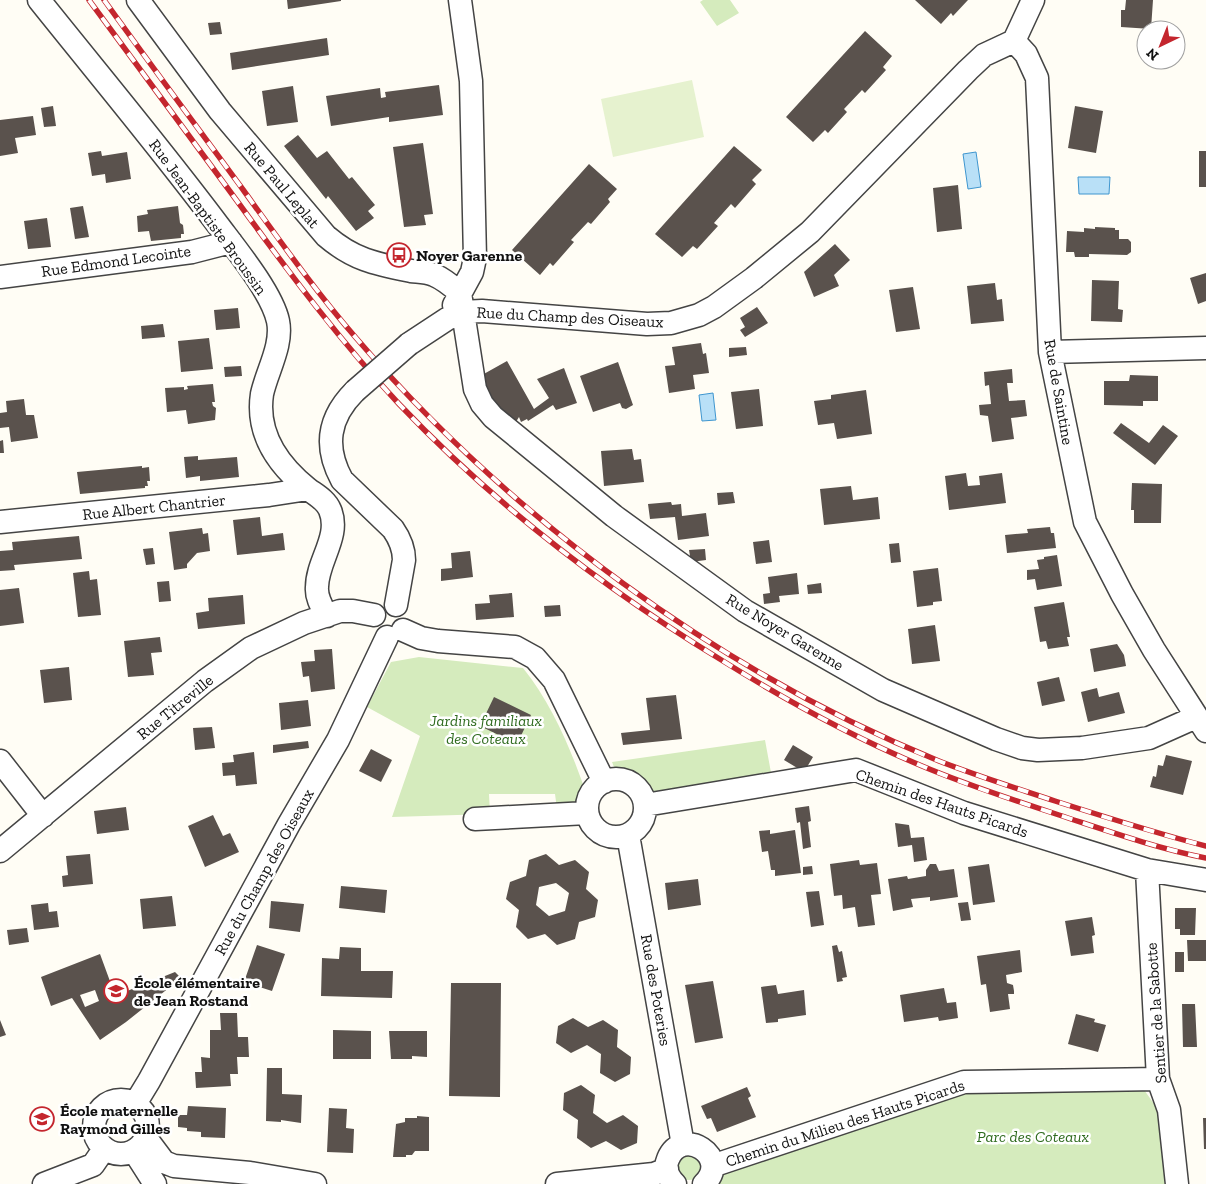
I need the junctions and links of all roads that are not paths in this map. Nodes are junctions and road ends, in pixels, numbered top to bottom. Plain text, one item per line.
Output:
1 (39, 0) edge
2 (138, 0) edge
3 (460, 0) edge
4 (1034, 0) edge
5 (1014, 41) junction
6 (231, 242) junction
7 (0, 277) edge
8 (456, 308) junction
9 (1206, 349) edge
10 (1050, 352) junction
11 (308, 489) junction
12 (0, 522) edge
13 (396, 605) junction
14 (374, 615) junction
15 (327, 616) junction
16 (395, 634) junction
17 (1201, 724) edge
18 (0, 761) edge
19 (604, 782) junction
20 (645, 805) junction
21 (587, 813) junction
22 (43, 816) junction
23 (475, 820) dead end
24 (628, 835) junction
25 (0, 852) edge
26 (1147, 870) junction
27 (1206, 880) edge
28 (1158, 1079) junction
29 (135, 1104) junction
30 (140, 1144) junction
31 (683, 1145) junction
32 (104, 1149) junction
33 (712, 1163) junction
34 (671, 1177) edge
35 (44, 1184) edge
36 (155, 1184) edge
37 (315, 1184) edge
38 (557, 1184) edge
39 (704, 1184) edge
40 (1177, 1184) edge

1 - 6 street, Rue Jean-Baptiste Broussin
2 - 8 street, Rue Paul Leplat
3 - 8 street
4 - 5 street
5 - 8 street, Rue du Champ des Oiseaux
5 - 10 street, Rue de Saintine
6 - 7 street, Rue Edmond Lecointe
6 - 11 street, Rue Jean-Baptiste Broussin
8 - 13 street, bridge
8 - 17 street, Rue Noyer Garenne
9 - 10 street
10 - 17 street, Rue de Saintine
11 - 12 street, Rue Albert Chantrier
11 - 15 street, Rue Jean-Baptiste Broussin
13 - 14 street
13 - 16 street
14 - 15 street, Rue Titreville
14 - 16 street
15 - 22 street, Rue Titreville
16 - 19 street
16 - 29 street, Rue du Champ des Oiseaux
18 - 22 street
19 - 20 street
19 - 21 street
20 - 24 street
20 - 26 street, Chemin des Hauts Picards
21 - 23 street
21 - 24 street
22 - 25 street, Rue Titreville
24 - 31 street, Rue des Poteries
26 - 27 street, Chemin des Hauts Picards
26 - 28 street, Sentier de la Sabotte
28 - 33 street, Chemin du Milieu des Hauts Picards
28 - 40 street, Sentier de la Sabotte
29 - 30 street
29 - 32 street
30 - 32 street
30 - 36 street
30 - 37 street
31 - 33 street
31 - 34 street
32 - 35 street
33 - 39 street
34 - 38 street

